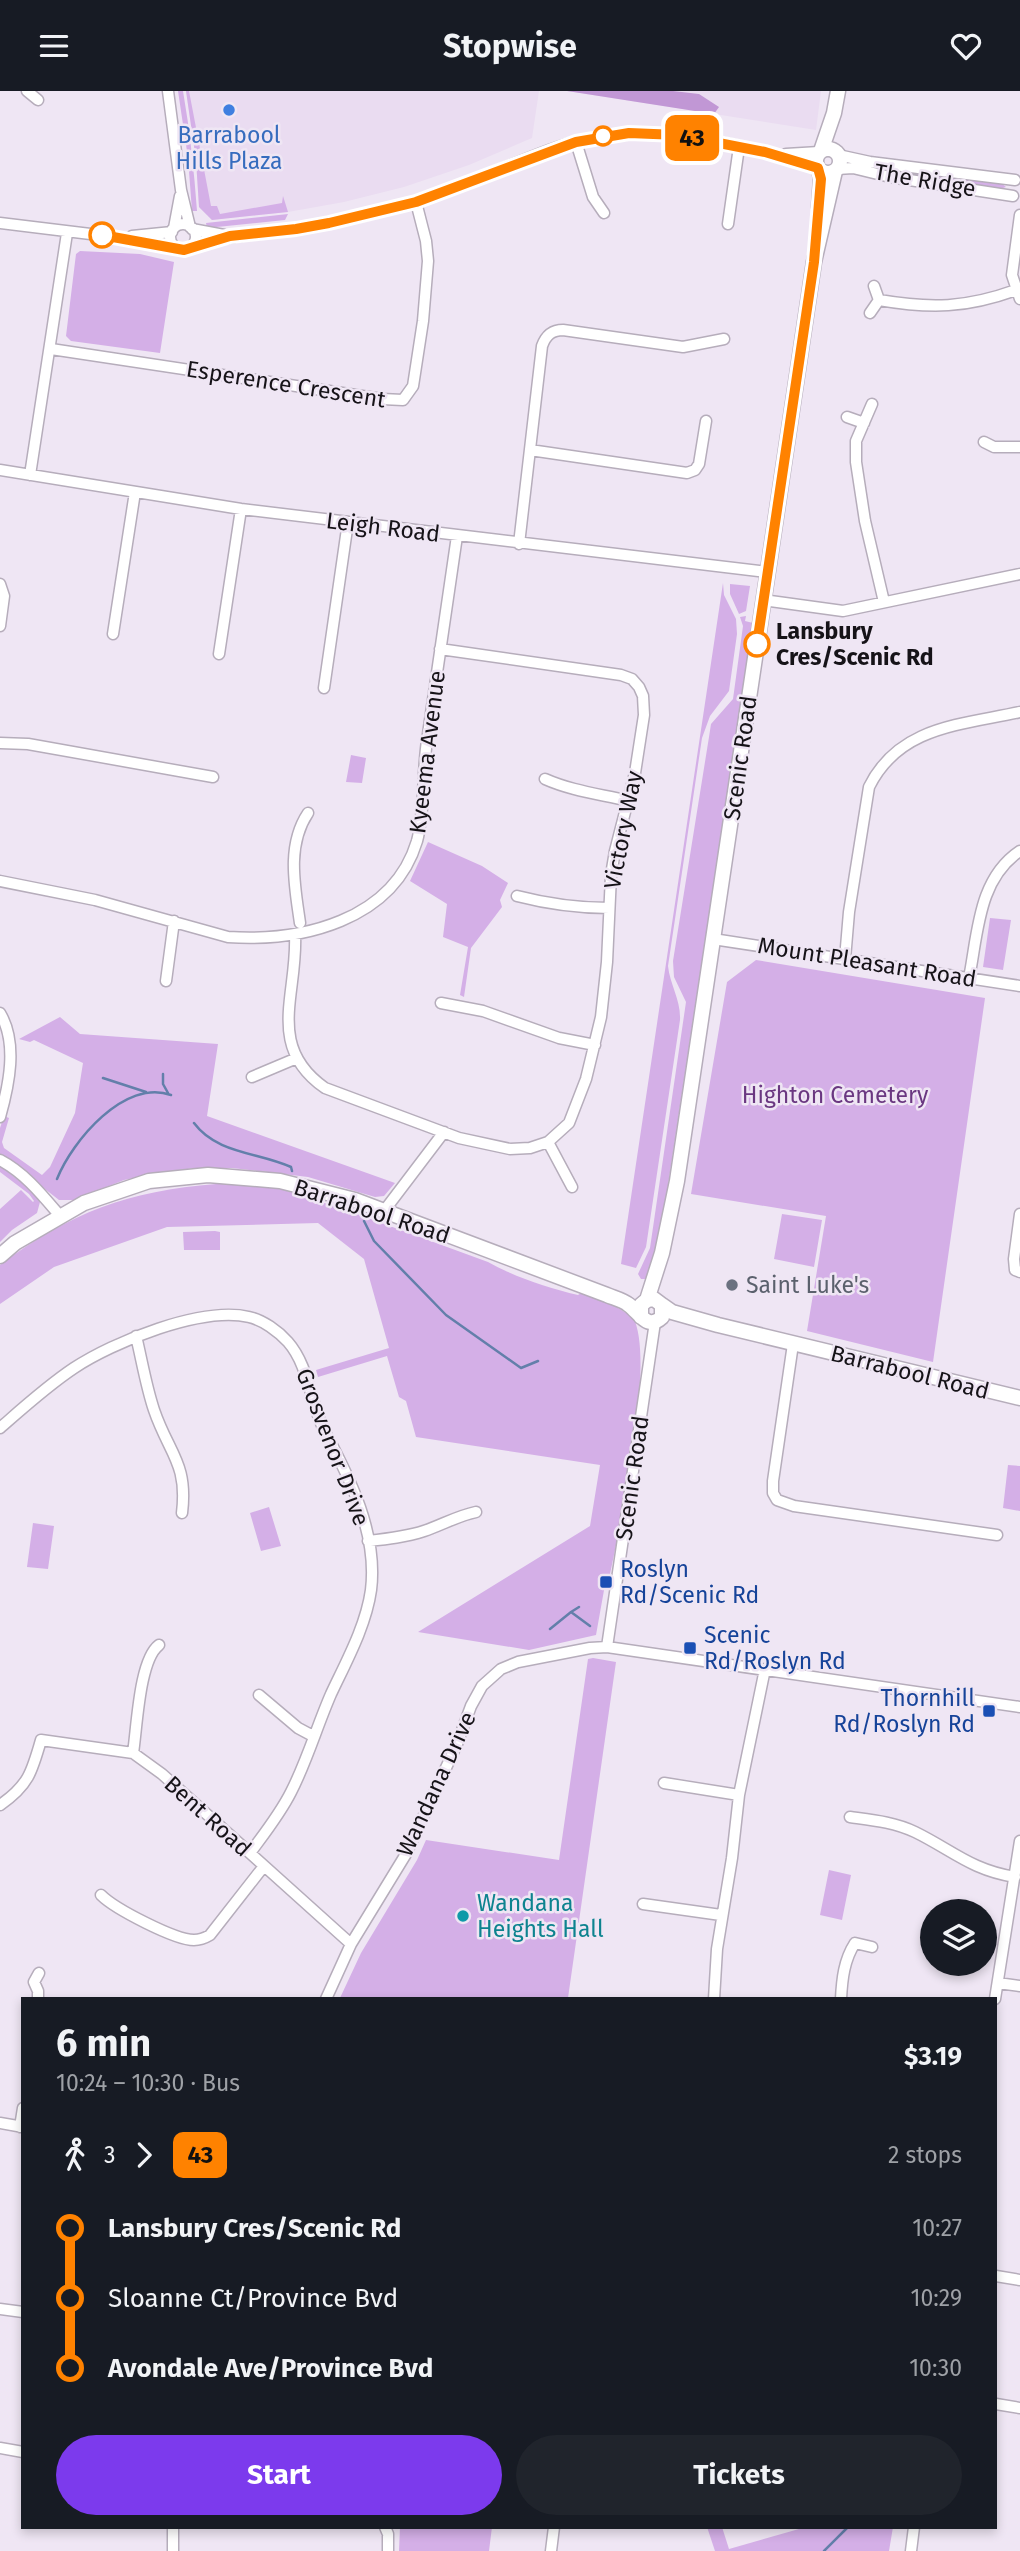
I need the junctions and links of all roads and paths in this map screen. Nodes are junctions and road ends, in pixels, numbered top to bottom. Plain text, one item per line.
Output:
1 (27, 91) edge
2 (168, 91) edge
3 (838, 91) edge
4 (38, 100) dead end
5 (834, 113) junction
6 (576, 142) junction
7 (739, 147) junction
8 (765, 152) junction
9 (820, 152) junction
10 (837, 162) junction
11 (818, 169) junction
12 (1018, 178) edge
13 (181, 190) junction
14 (1016, 197) edge
15 (416, 202) junction
16 (604, 213) dead end
17 (1020, 215) edge
18 (0, 223) edge
19 (728, 224) dead end
20 (191, 228) junction
21 (173, 230) junction
22 (68, 233) junction
23 (116, 236) junction
24 (230, 236) junction
25 (175, 247) junction
26 (188, 249) junction
27 (814, 262) junction
28 (874, 286) dead end
29 (1018, 294) edge
30 (879, 300) junction
31 (870, 313) dead end
32 (724, 339) dead end
33 (51, 349) junction
34 (872, 404) dead end
35 (847, 417) dead end
36 (706, 421) dead end
37 (864, 423) junction
38 (984, 442) dead end
39 (1020, 447) edge
40 (530, 450) junction
41 (0, 470) edge
42 (30, 475) junction
43 (135, 492) junction
44 (241, 509) junction
45 (348, 522) junction
46 (457, 536) junction
47 (519, 544) junction
48 (767, 572) junction
49 (1020, 574) edge
50 (0, 584) edge
51 (763, 600) junction
52 (884, 602) junction
53 (0, 626) edge
54 (113, 634) dead end
55 (440, 649) junction
56 (219, 655) dead end
57 (324, 688) dead end
58 (1020, 712) edge
59 (0, 743) edge
60 (213, 777) dead end
61 (545, 779) dead end
62 (629, 801) junction
63 (308, 813) dead end
64 (1020, 851) edge
65 (0, 881) edge
66 (517, 896) dead end
67 (609, 908) junction
68 (174, 921) junction
69 (300, 923) dead end
70 (295, 935) junction
71 (713, 939) junction
72 (845, 959) junction
73 (969, 978) junction
74 (166, 981) dead end
75 (1020, 986) edge
76 (441, 1003) dead end
77 (0, 1013) edge
78 (595, 1045) junction
79 (297, 1058) junction
80 (252, 1077) dead end
81 (0, 1117) edge
82 (444, 1132) junction
83 (548, 1142) junction
84 (0, 1160) edge
85 (572, 1187) dead end
86 (384, 1211) junction
87 (1020, 1214) edge
88 (61, 1216) junction
89 (0, 1256) edge
90 (1020, 1272) edge
91 (626, 1302) junction
92 (654, 1302) junction
93 (649, 1320) junction
94 (718, 1325) junction
95 (136, 1336) junction
96 (793, 1344) junction
97 (1020, 1398) edge
98 (0, 1428) edge
99 (476, 1511) dead end
100 (182, 1513) dead end
101 (997, 1535) dead end
102 (369, 1541) junction
103 (159, 1645) dead end
104 (607, 1647) junction
105 (765, 1669) junction
106 (259, 1695) dead end
107 (1020, 1707) edge
108 (313, 1736) junction
109 (133, 1753) junction
110 (664, 1783) dead end
111 (739, 1795) junction
112 (0, 1804) edge
113 (850, 1817) dead end
114 (1020, 1841) edge
115 (250, 1853) junction
116 (264, 1866) junction
117 (1014, 1877) junction
118 (101, 1895) dead end
119 (643, 1904) dead end
120 (721, 1915) junction
121 (351, 1944) junction
122 (872, 1947) dead end
123 (32, 1980) dead end
124 (998, 1983) junction
125 (1020, 1986) edge
126 (38, 1997) edge
127 (327, 1997) edge
128 (714, 1997) edge
129 (841, 1997) edge
130 (996, 1997) edge
131 (0, 2123) edge
132 (21, 2127) edge
133 (997, 2276) edge
134 (1020, 2280) edge
135 (0, 2309) edge
136 (21, 2312) edge
137 (997, 2404) edge
138 (1020, 2408) edge
139 (0, 2448) edge
140 (21, 2452) edge
141 (173, 2529) edge
142 (386, 2529) edge
143 (554, 2529) edge
144 (914, 2529) edge
145 (173, 2551) edge
146 (388, 2551) edge
147 (551, 2551) edge
148 (911, 2551) edge

1 - 4 street
2 - 13 street
3 - 5 main road, Scenic Road
5 - 9 main road, Scenic Road
5 - 10 main road, Scenic Road
6 - 7 street
6 - 15 street
6 - 16 street
7 - 8 street
7 - 19 street
8 - 9 street
8 - 11 street
9 - 10 main road
9 - 11 main road, Scenic Road
10 - 11 main road
10 - 12 street, The Ridge
10 - 14 street, The Ridge
10 - 27 main road, Scenic Road
11 - 27 main road, Scenic Road
12 - 14 street
13 - 20 street
13 - 21 street
14 - 17 street
15 - 24 street
15 - 33 street, Esperence Crescent
17 - 29 street
18 - 22 street
20 - 21 street
20 - 24 street
20 - 26 street
21 - 23 street
21 - 25 street
22 - 23 street
22 - 33 street
23 - 25 street
24 - 26 street
25 - 26 street
27 - 48 main road, Scenic Road
28 - 30 street
29 - 30 street
30 - 31 street
32 - 40 street
33 - 42 street
34 - 37 street
35 - 37 street
36 - 40 street
37 - 52 street
38 - 39 street
40 - 47 street
41 - 42 street, Leigh Road
42 - 43 street, Leigh Road
43 - 44 street, Leigh Road
43 - 54 street
44 - 45 street, Leigh Road
44 - 56 street
45 - 46 street, Leigh Road
45 - 57 street
46 - 47 street, Leigh Road
46 - 55 street, Kyeema Avenue
47 - 48 street, Leigh Road
48 - 51 main road, Scenic Road
49 - 52 street
50 - 53 street
51 - 52 street
51 - 71 main road, Scenic Road
55 - 62 street, Victory Way
55 - 70 street, Kyeema Avenue
58 - 72 street
59 - 60 street
61 - 62 street
62 - 67 street, Victory Way
63 - 69 street
64 - 73 street
65 - 68 street, Kyeema Avenue
66 - 67 street
67 - 78 street, Victory Way
68 - 70 street, Kyeema Avenue
68 - 74 street
70 - 79 street
71 - 72 street, Mount Pleasant Road
71 - 92 main road, Scenic Road
72 - 73 street, Mount Pleasant Road
73 - 75 street, Mount Pleasant Road
76 - 78 street
77 - 81 street
78 - 83 street, Victory Way
79 - 80 street
79 - 82 street
82 - 83 street
82 - 86 street
83 - 85 street
84 - 88 street
86 - 88 main road, Barrabool Road
86 - 91 main road, Barrabool Road
87 - 90 street
88 - 89 main road, Barrabool Road
91 - 92 main road, Barrabool Road
91 - 93 main road, Barrabool Road
92 - 93 main road
92 - 93 main road
92 - 94 main road, Barrabool Road
93 - 94 main road, Barrabool Road
93 - 104 street, Scenic Road
94 - 96 main road, Barrabool Road
95 - 98 street, Grosvenor Drive
95 - 100 street
95 - 102 street, Grosvenor Drive
96 - 97 main road, Barrabool Road
96 - 101 street
99 - 102 street
102 - 108 street, Grosvenor Drive
103 - 109 street
104 - 105 street, Wandana Drive
104 - 121 street, Wandana Drive
105 - 107 street, Wandana Drive
105 - 111 street
106 - 108 street
108 - 115 street, Grosvenor Drive
109 - 112 street, Bent Road
109 - 115 street, Bent Road
110 - 111 street
111 - 120 street
113 - 117 street
114 - 117 street
115 - 116 street, Bent Road
116 - 118 street
116 - 121 street, Bent Road
117 - 124 street
119 - 120 street
120 - 128 street
121 - 127 street, Wandana Drive
122 - 129 street
123 - 126 street
124 - 125 street
124 - 130 street
131 - 132 street
133 - 134 street
135 - 136 street
137 - 138 street
139 - 140 street
141 - 145 street
142 - 146 street
143 - 147 street
144 - 148 street

